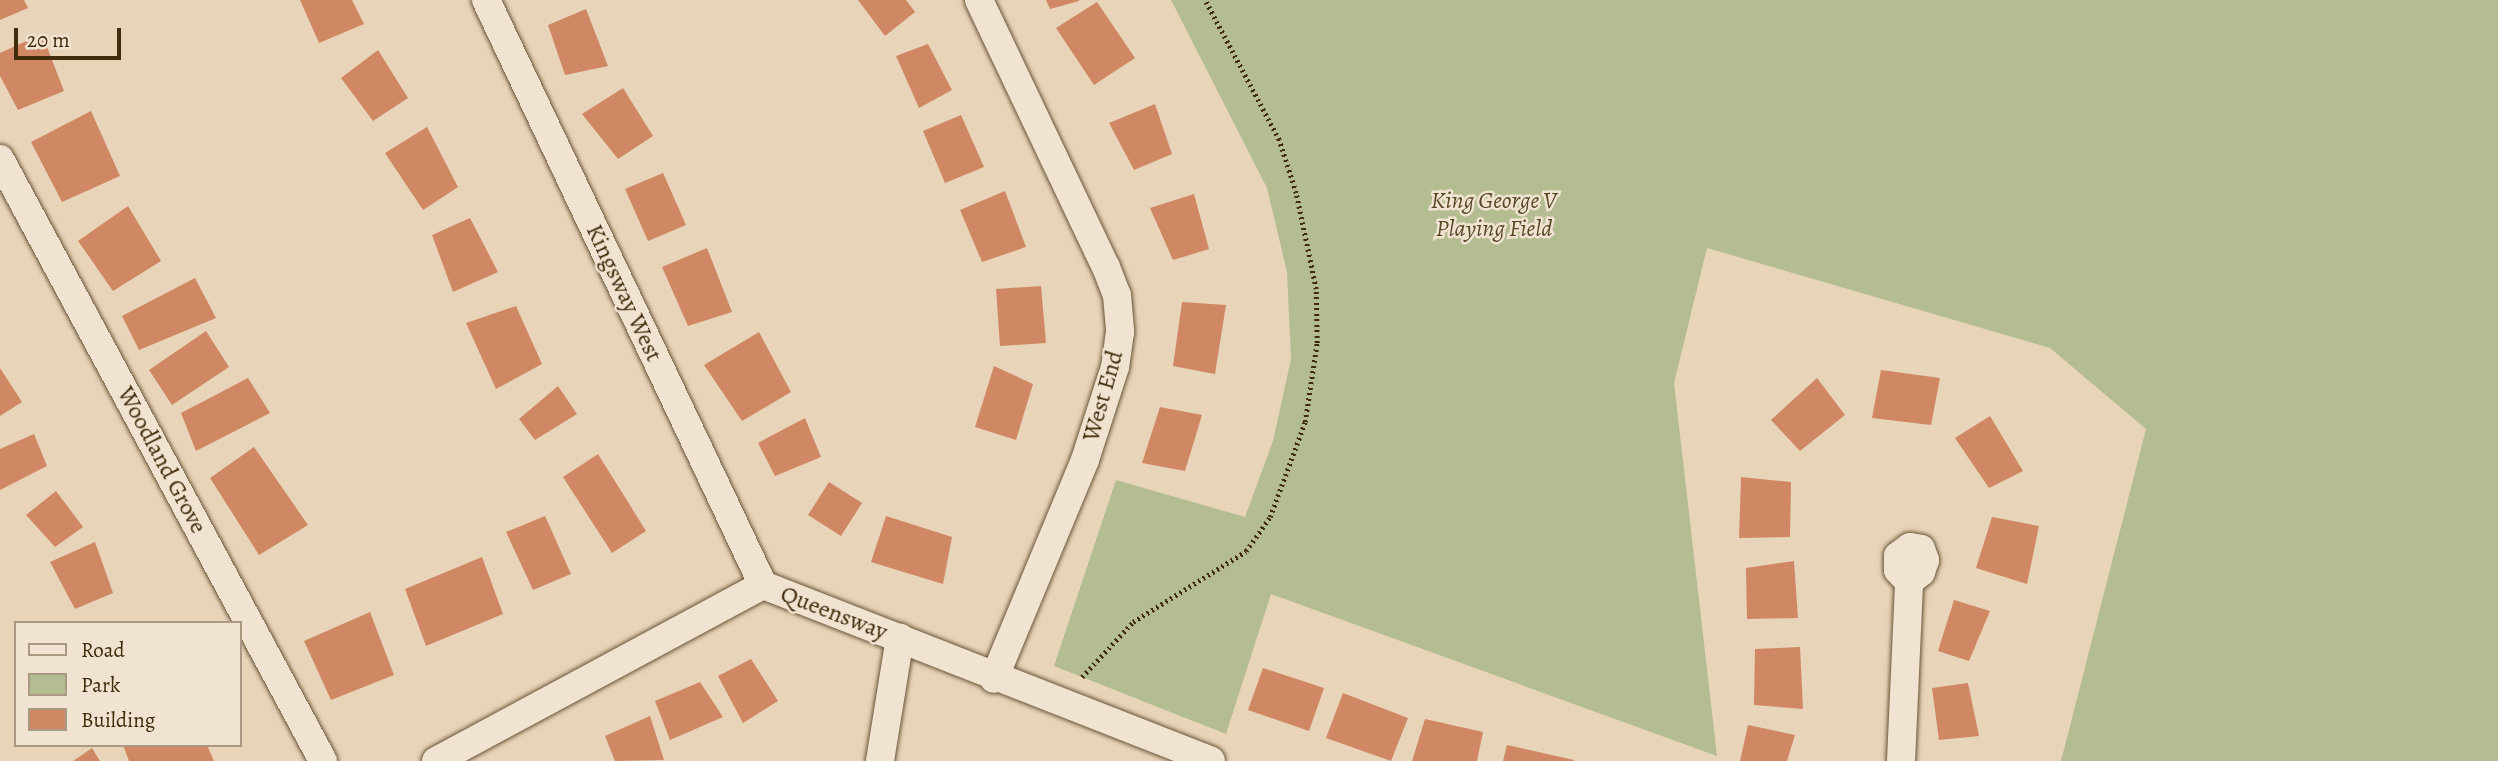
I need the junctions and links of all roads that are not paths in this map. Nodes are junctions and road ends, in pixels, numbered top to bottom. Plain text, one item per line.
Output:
1 (486, 0) edge
2 (979, 0) edge
3 (0, 159) edge
4 (1909, 582) dead end
5 (763, 585) junction
6 (900, 639) junction
7 (994, 679) junction
8 (323, 761) edge
9 (436, 761) edge
10 (880, 761) edge
11 (1210, 761) edge
12 (1901, 761) edge

1 - 5 street, Kingsway West
2 - 7 street, West End
3 - 8 street, Woodland Grove
4 - 12 street
5 - 6 street, Queensway
5 - 9 street, Queensway
6 - 7 street, Queensway
6 - 10 street
7 - 11 street, Queensway

